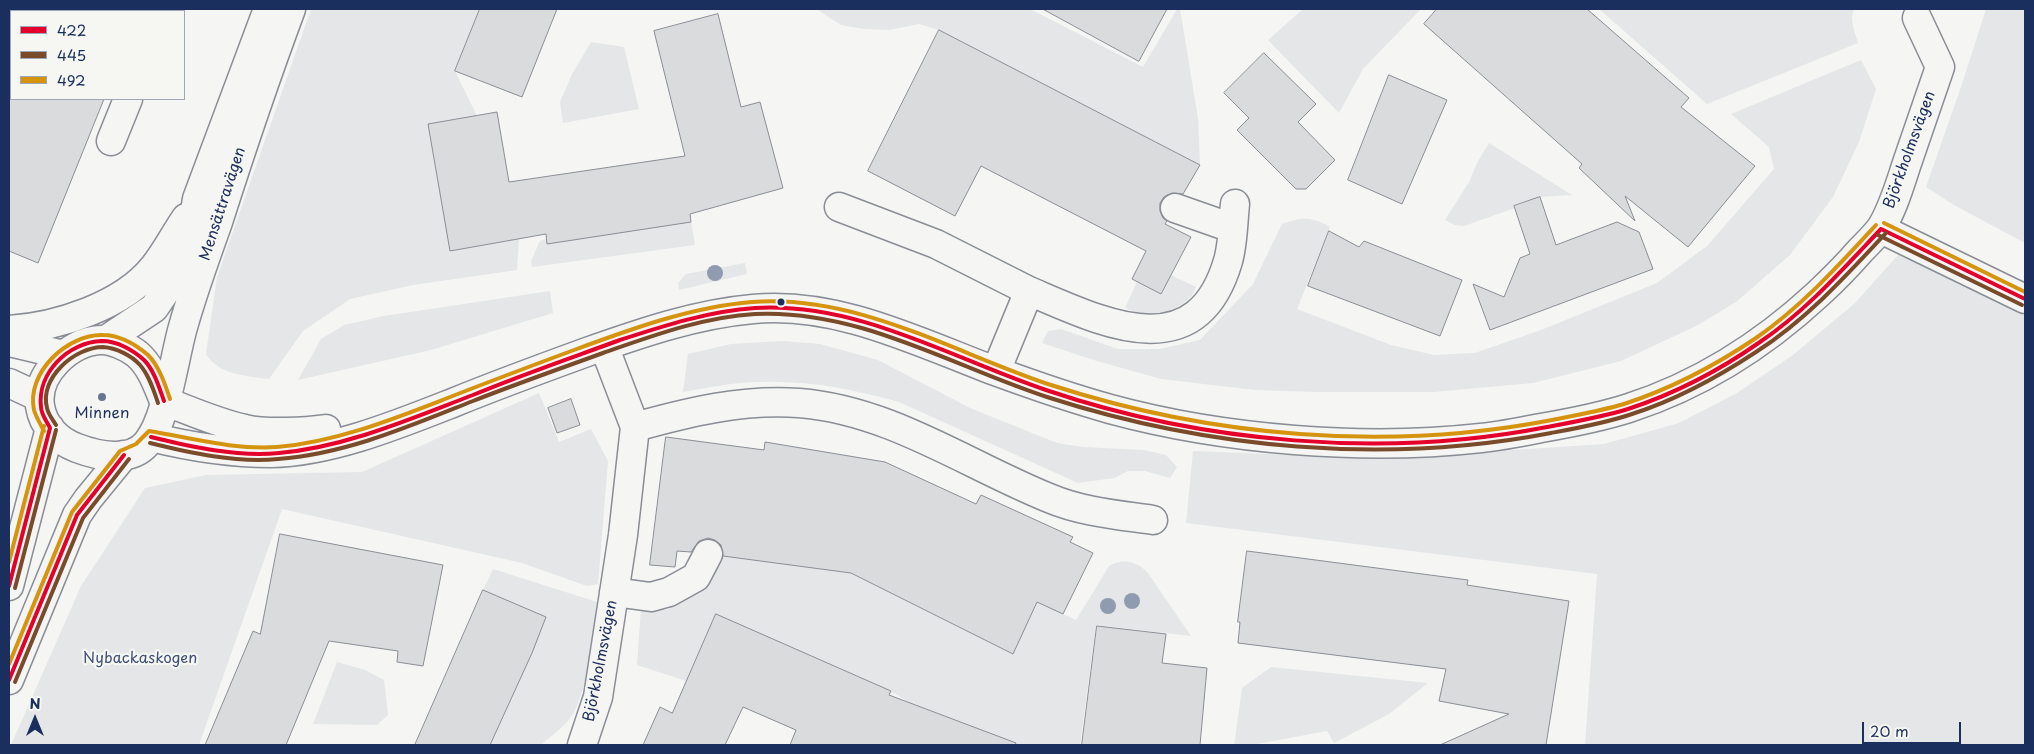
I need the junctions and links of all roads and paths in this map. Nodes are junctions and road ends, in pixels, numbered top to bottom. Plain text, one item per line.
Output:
1 (268, 9) edge
2 (291, 9) edge
3 (1917, 18) dead end
4 (128, 100) edge
5 (111, 141) dead end
6 (197, 200) junction
7 (839, 207) dead end
8 (1175, 208) dead end
9 (1881, 229) junction
10 (1029, 291) junction
11 (2025, 299) edge
12 (9, 330) edge
13 (106, 340) junction
14 (9, 342) edge
15 (604, 346) junction
16 (64, 355) junction
17 (996, 371) junction
18 (9, 382) edge
19 (39, 397) junction
20 (164, 401) junction
21 (441, 408) junction
22 (635, 427) junction
23 (50, 428) junction
24 (151, 437) junction
25 (124, 455) junction
26 (1153, 520) dead end
27 (708, 554) dead end
28 (9, 586) edge
29 (614, 592) junction
30 (9, 680) edge
31 (582, 745) edge

1 - 6 street, Mensättravägen
2 - 20 street, Mensättravägen
3 - 9 street, Björkholmsvägen
4 - 5 street
6 - 12 street
6 - 13 street, Mensättravägen
7 - 10 street
8 - 10 street
9 - 11 street
9 - 17 street, Björkholmsvägen
10 - 17 street
13 - 16 street
13 - 20 street
14 - 16 street
15 - 17 street, Björkholmsvägen
15 - 21 street, Björkholmsvägen
15 - 22 street, Björkholmsvägen
16 - 19 street
18 - 19 street
19 - 23 street
20 - 21 street, Björkholmsvägen
20 - 24 street
21 - 24 street, Björkholmsvägen
22 - 26 street
22 - 29 street, Björkholmsvägen
23 - 25 street
23 - 28 street
24 - 25 street
25 - 30 street
27 - 29 street
29 - 31 street, Björkholmsvägen

